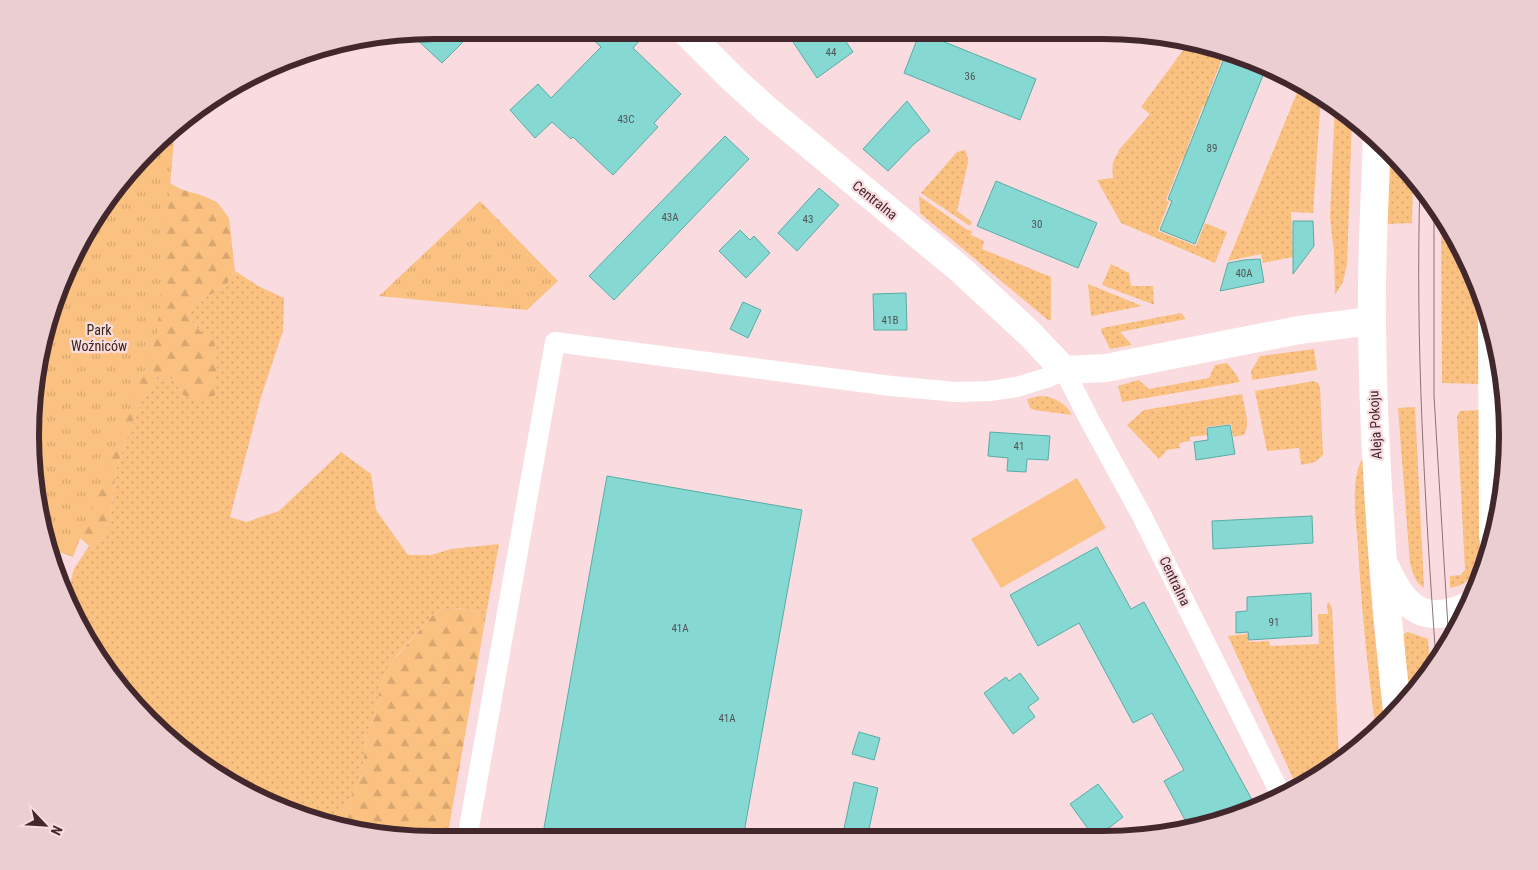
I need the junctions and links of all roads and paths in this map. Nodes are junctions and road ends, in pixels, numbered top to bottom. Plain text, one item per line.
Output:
1 (693, 39) edge
2 (1377, 149) edge
3 (1372, 321) junction
4 (1492, 359) edge
5 (1064, 370) junction
6 (1493, 507) edge
7 (1383, 560) junction
8 (1459, 609) edge
9 (1396, 701) edge
10 (1278, 790) edge
11 (468, 831) edge

1 - 5 main road, Centralna
2 - 3 main road, Aleja Pokoju
3 - 5 main road
3 - 7 main road, Aleja Pokoju
4 - 6 main road
5 - 10 street, Centralna
5 - 11 street
7 - 8 main road
7 - 9 main road, Aleja Pokoju

